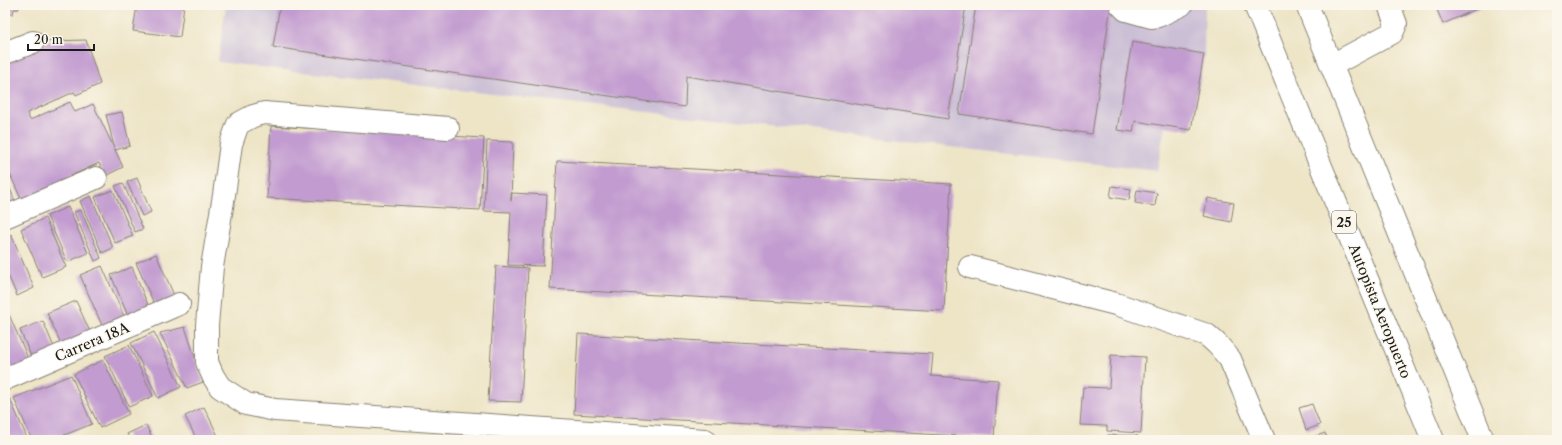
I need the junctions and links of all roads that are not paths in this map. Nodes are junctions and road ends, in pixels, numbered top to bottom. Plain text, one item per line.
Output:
1 (1122, 5) edge
2 (1181, 5) edge
3 (1255, 5) edge
4 (1307, 5) edge
5 (1389, 5) edge
6 (33, 42) dead end
7 (5, 53) edge
8 (1332, 65) junction
9 (448, 128) dead end
10 (96, 178) dead end
11 (5, 217) edge
12 (970, 267) dead end
13 (179, 304) dead end
14 (5, 379) edge
15 (705, 440) edge
16 (1264, 440) edge
17 (1433, 440) edge
18 (1483, 440) edge

1 - 2 main road
3 - 17 main road, Autopista Aeropuerto / 25
4 - 8 main road
5 - 8 main road
6 - 7 main road
8 - 18 main road
9 - 15 main road
10 - 11 main road
12 - 16 main road
13 - 14 main road, Carrera 18A

